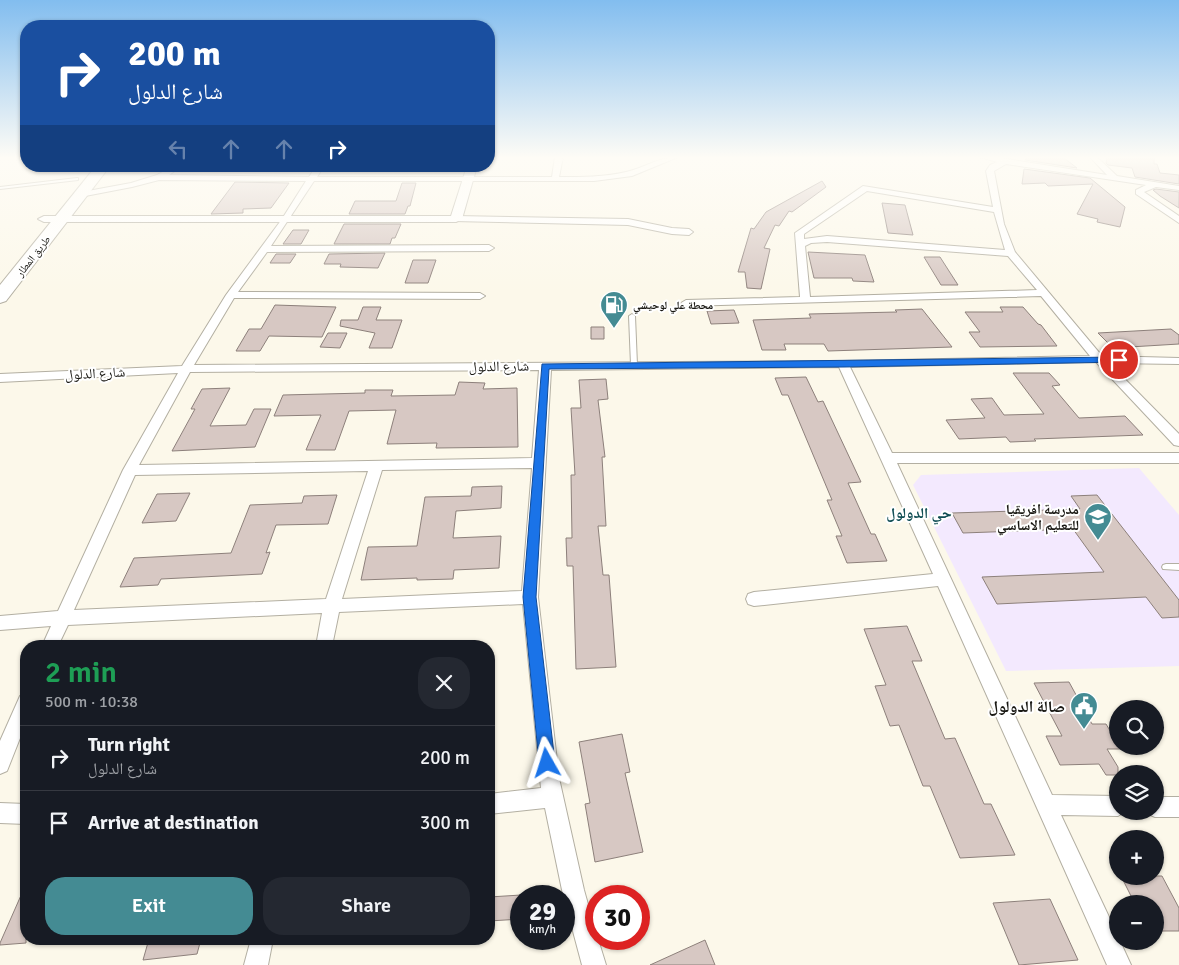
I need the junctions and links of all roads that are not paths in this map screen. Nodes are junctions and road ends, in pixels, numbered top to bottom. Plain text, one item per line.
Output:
1 (58, 202) edge
2 (75, 202) edge
3 (297, 202) edge
4 (462, 202) edge
5 (845, 202) edge
6 (950, 202) edge
7 (995, 202) edge
8 (1153, 202) edge
9 (997, 210) junction
10 (44, 219) junction
11 (62, 219) junction
12 (286, 220) junction
13 (456, 220) junction
14 (1179, 220) edge
15 (689, 232) dead end
16 (800, 245) junction
17 (489, 248) dead end
18 (264, 249) junction
19 (1011, 253) junction
20 (0, 274) edge
21 (1045, 293) junction
22 (231, 294) junction
23 (480, 296) dead end
24 (0, 297) edge
25 (805, 300) junction
26 (686, 303) dead end
27 (632, 316) dead end
28 (1100, 359) junction
29 (1179, 361) edge
30 (844, 364) junction
31 (634, 365) junction
32 (545, 366) junction
33 (186, 369) junction
34 (0, 378) edge
35 (1179, 442) edge
36 (888, 458) junction
37 (1179, 458) edge
38 (539, 463) junction
39 (377, 466) junction
40 (130, 470) junction
41 (1166, 567) dead end
42 (1179, 567) edge
43 (943, 579) junction
44 (530, 597) junction
45 (754, 600) dead end
46 (332, 606) junction
47 (62, 618) junction
48 (0, 624) edge
49 (53, 640) edge
50 (325, 640) edge
51 (20, 716) edge
52 (0, 764) edge
53 (553, 798) junction
54 (495, 803) edge
55 (1045, 805) junction
56 (1109, 806) edge
57 (1164, 807) edge
58 (1179, 807) edge
59 (0, 813) edge
60 (20, 814) edge
61 (261, 945) edge
62 (256, 965) edge
63 (594, 965) edge
64 (1119, 965) edge

1 - 10 highway, طريق المطار
2 - 11 highway, طريق المطار
3 - 12 street
4 - 13 street
5 - 16 street
6 - 9 street
7 - 9 street
8 - 14 street
9 - 19 street
10 - 11 street
10 - 20 highway, طريق المطار
11 - 12 street
11 - 24 highway, طريق المطار
12 - 13 street
12 - 18 street
13 - 15 street
16 - 19 street
16 - 25 street
17 - 18 street
18 - 22 street
19 - 21 street
21 - 25 street
21 - 28 street
22 - 23 street
22 - 33 street
25 - 26 street
27 - 31 lane
28 - 29 street, شارع الدلول
28 - 30 street, شارع الدلول
28 - 35 street
30 - 31 street, شارع الدلول
30 - 36 street
31 - 32 street, شارع الدلول
32 - 33 street, شارع الدلول
32 - 38 street
33 - 34 street, شارع الدلول
33 - 40 street
36 - 37 street
36 - 43 street
38 - 39 street
38 - 44 street
39 - 40 street
39 - 46 street
40 - 47 street
41 - 42 lane
43 - 45 street
43 - 55 street
44 - 46 street
44 - 53 street
46 - 47 street
46 - 50 street
47 - 48 street
47 - 49 street
51 - 52 street
53 - 54 street
53 - 63 street
55 - 56 street
55 - 64 street
57 - 58 street
59 - 60 street
61 - 62 street

